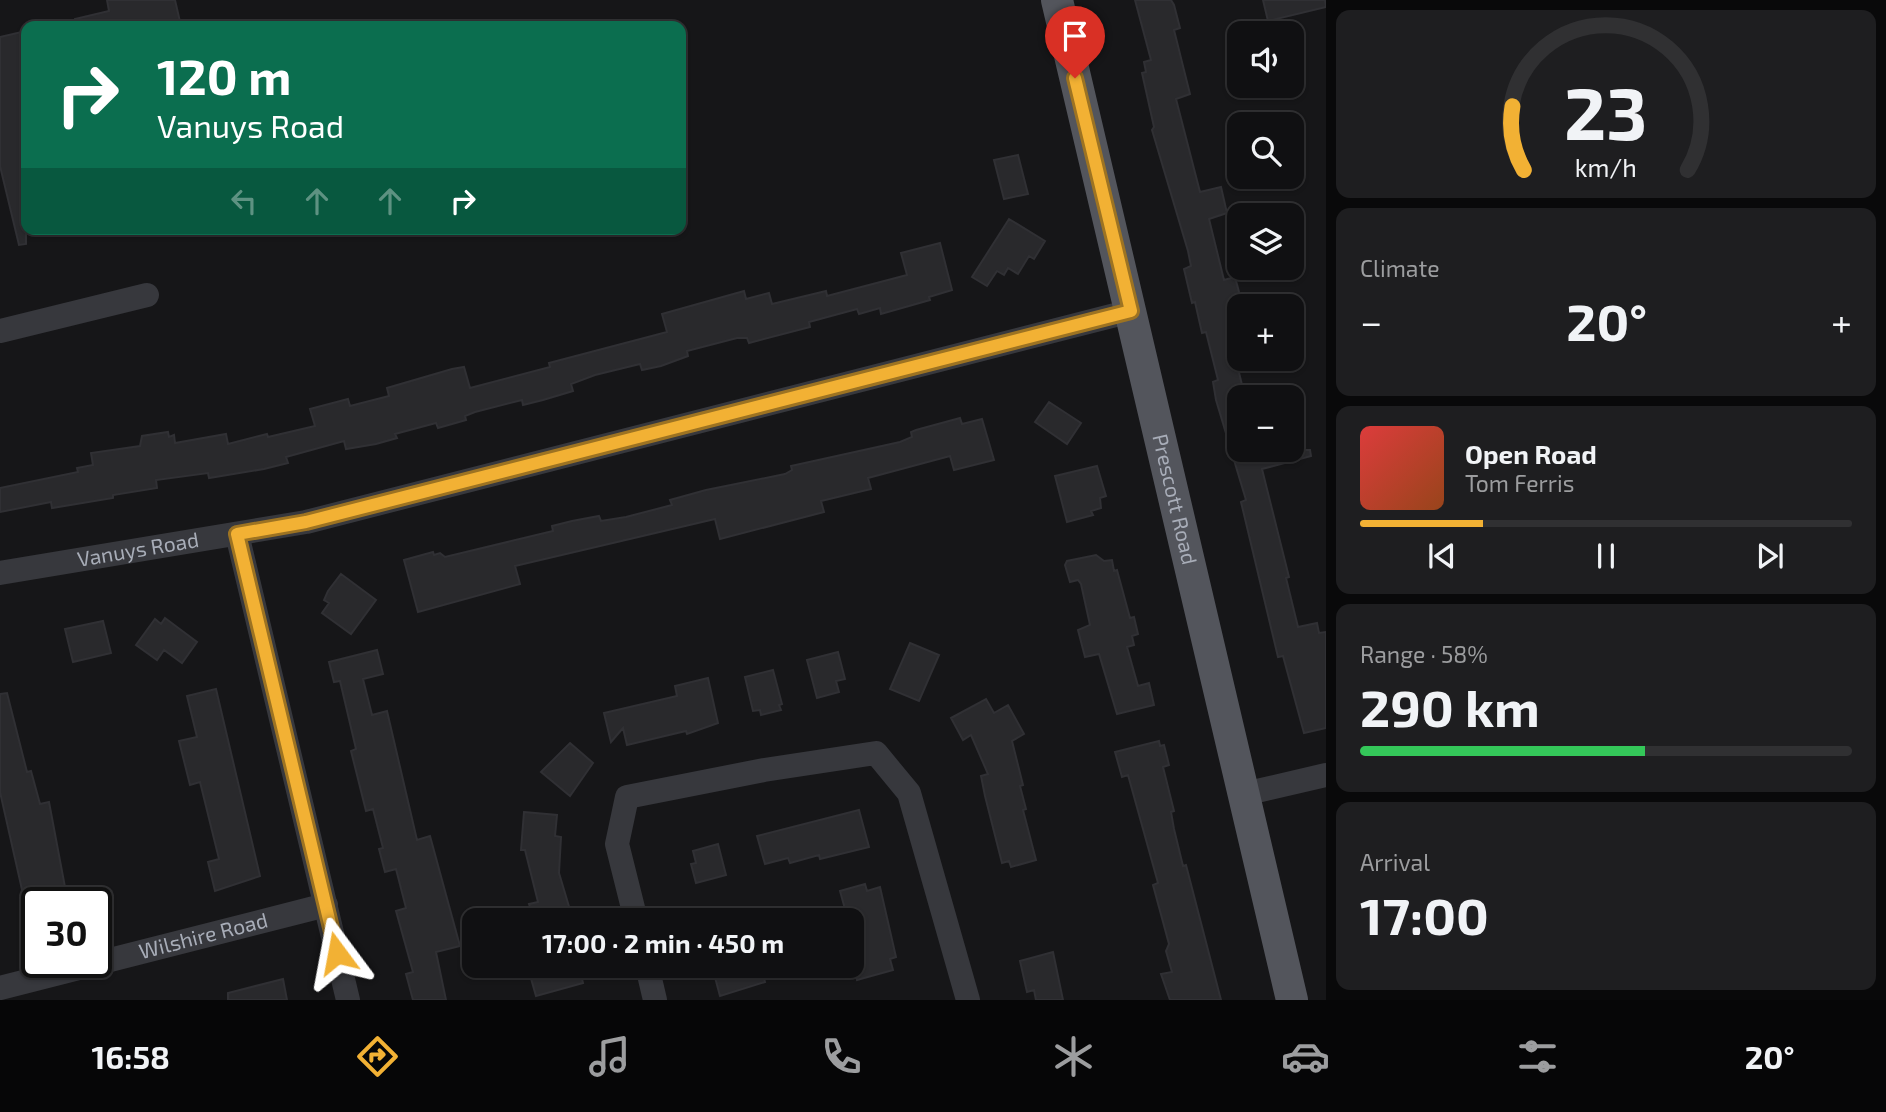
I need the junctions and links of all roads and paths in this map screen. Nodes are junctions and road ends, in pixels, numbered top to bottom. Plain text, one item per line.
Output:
1 (1057, 0) edge
2 (147, 295) dead end
3 (1131, 311) junction
4 (2, 332) edge
5 (237, 534) junction
6 (0, 573) edge
7 (1326, 775) edge
8 (1244, 794) junction
9 (326, 905) junction
10 (633, 908) edge
11 (650, 978) edge
12 (0, 988) edge
13 (348, 1000) edge
14 (655, 1000) edge
15 (968, 1000) edge
16 (1292, 1000) edge

1 - 3 main road, Prescott Road
2 - 4 street
3 - 5 street, Vanuys Road
3 - 8 main road, Prescott Road
5 - 6 street, Vanuys Road
5 - 9 street
7 - 8 street
8 - 16 main road, Prescott Road
9 - 12 street, Wilshire Road
9 - 13 street
10 - 15 street
11 - 14 street

